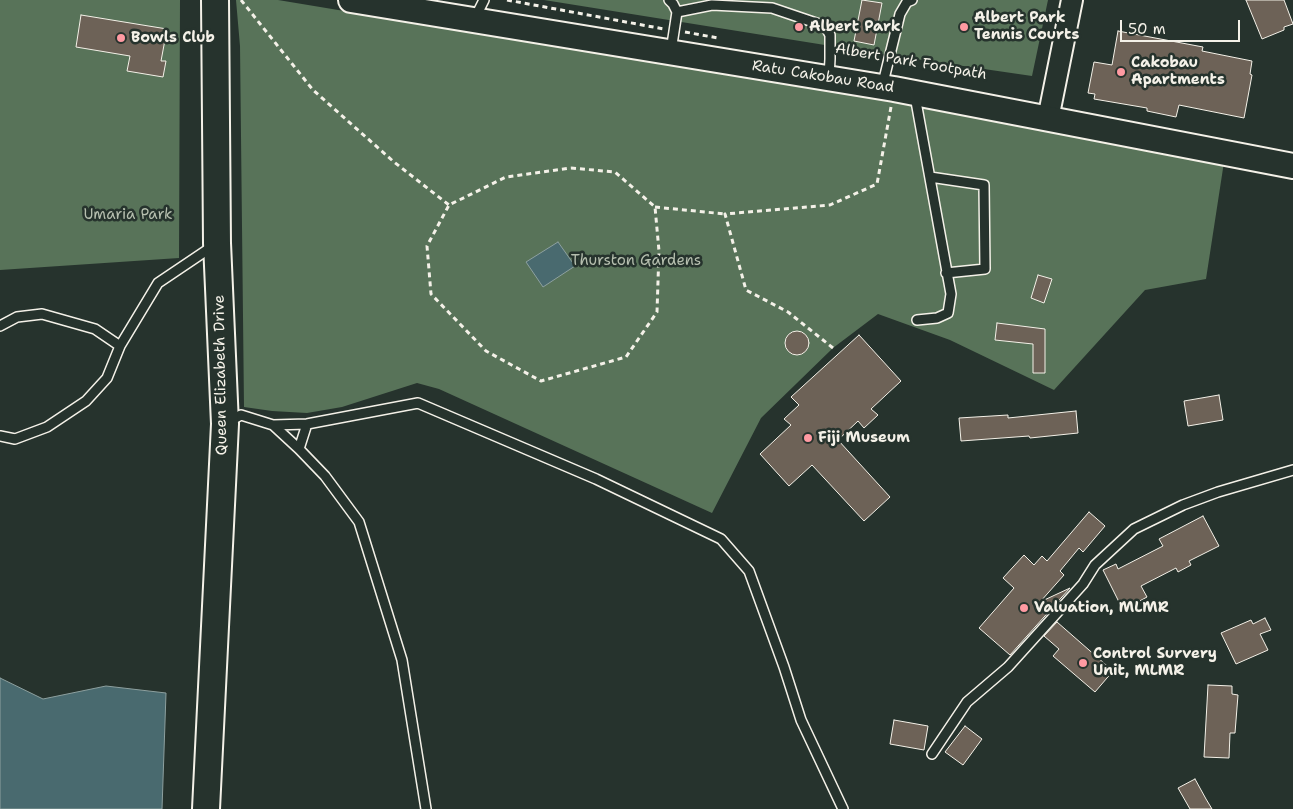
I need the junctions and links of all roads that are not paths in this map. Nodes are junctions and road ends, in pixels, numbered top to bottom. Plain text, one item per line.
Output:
1 (215, 0) edge
2 (351, 0) edge
3 (668, 0) edge
4 (912, 0) edge
5 (1072, 0) edge
6 (479, 10) edge
7 (677, 12) junction
8 (673, 41) junction
9 (829, 78) junction
10 (897, 90) junction
11 (1048, 119) junction
12 (1293, 166) edge
13 (930, 177) junction
14 (217, 243) junction
15 (946, 273) junction
16 (917, 320) dead end
17 (0, 326) edge
18 (120, 346) junction
19 (225, 424) junction
20 (307, 424) junction
21 (273, 425) junction
22 (0, 436) edge
23 (299, 449) junction
24 (1293, 470) edge
25 (932, 754) dead end
26 (206, 809) edge
27 (426, 809) edge
28 (843, 809) edge

1 - 14 main road, Queen Elizabeth Drive
2 - 6 main road, Ratu Cakobau Road
3 - 7 lane
4 - 10 lane
5 - 11 street
6 - 8 main road, Ratu Cakobau Road
7 - 8 lane
7 - 9 lane
8 - 9 main road, Ratu Cakobau Road
9 - 10 main road, Ratu Cakobau Road
10 - 11 main road, Ratu Cakobau Road
10 - 13 lane
11 - 12 main road, Ratu Cakobau Road
13 - 15 lane
13 - 15 lane
14 - 18 lane
14 - 19 main road, Queen Elizabeth Drive
15 - 16 lane
17 - 18 lane
18 - 22 lane
19 - 21 lane
19 - 26 main road, Queen Elizabeth Drive
20 - 21 lane
20 - 23 lane
20 - 28 lane
21 - 23 lane
23 - 27 lane
24 - 25 lane

